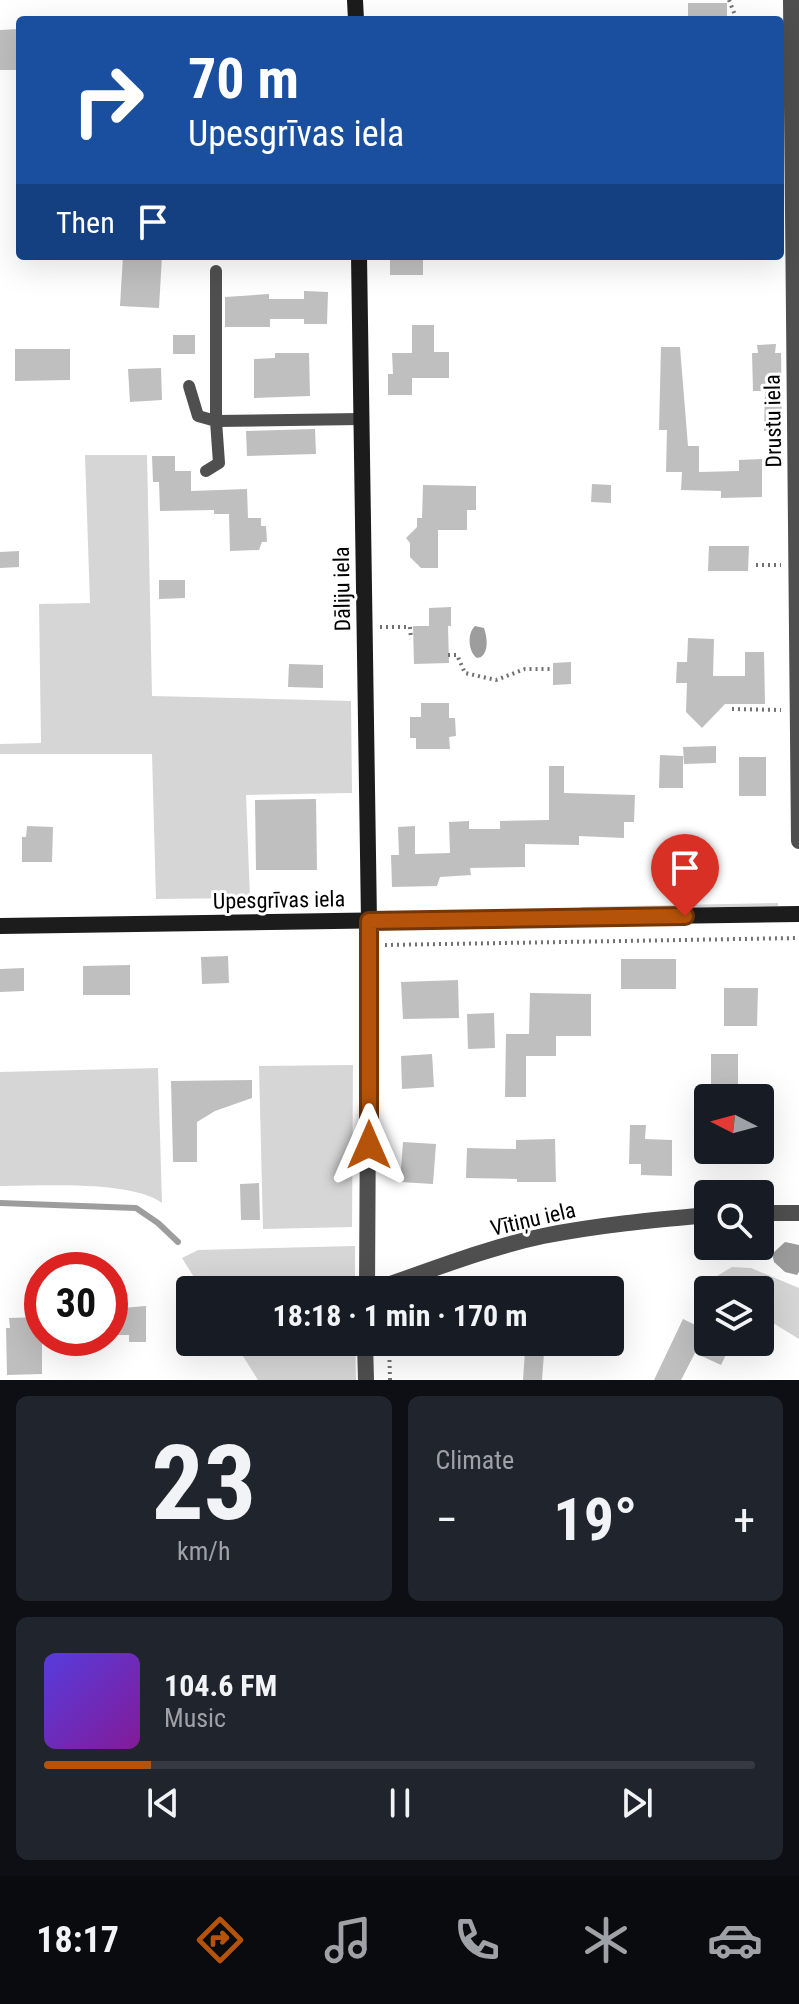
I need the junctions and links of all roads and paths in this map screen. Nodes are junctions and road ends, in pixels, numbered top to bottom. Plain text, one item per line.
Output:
1 (791, 0) edge
2 (359, 260) edge
3 (216, 271) dead end
4 (189, 386) dead end
5 (361, 419) junction
6 (216, 421) junction
7 (206, 471) dead end
8 (756, 565) dead end
9 (796, 565) junction
10 (364, 627) junction
11 (411, 639) dead end
12 (448, 655) dead end
13 (553, 669) dead end
14 (732, 709) dead end
15 (798, 710) edge
16 (799, 841) edge
17 (799, 914) edge
18 (369, 921) junction
19 (0, 926) edge
20 (799, 938) edge
21 (774, 1213) edge
22 (799, 1213) edge
23 (694, 1216) edge
24 (367, 1276) edge
25 (415, 1276) edge
26 (365, 1356) edge
27 (389, 1356) edge
28 (366, 1380) edge
29 (390, 1380) edge

1 - 9 street, Drustu iela
2 - 5 street, Dāliju iela
3 - 6 lane
4 - 6 lane
5 - 6 lane
5 - 10 street, Dāliju iela
6 - 7 lane
8 - 9 path
9 - 15 street, Drustu iela
10 - 11 path
10 - 18 street, Dāliju iela
12 - 13 path
14 - 15 path
15 - 16 street, Drustu iela
17 - 18 street, Upesgrīvas iela
18 - 19 street, Upesgrīvas iela
18 - 20 path
18 - 24 street
21 - 22 street
23 - 25 street, Vītiņu iela
26 - 28 street
27 - 29 path

